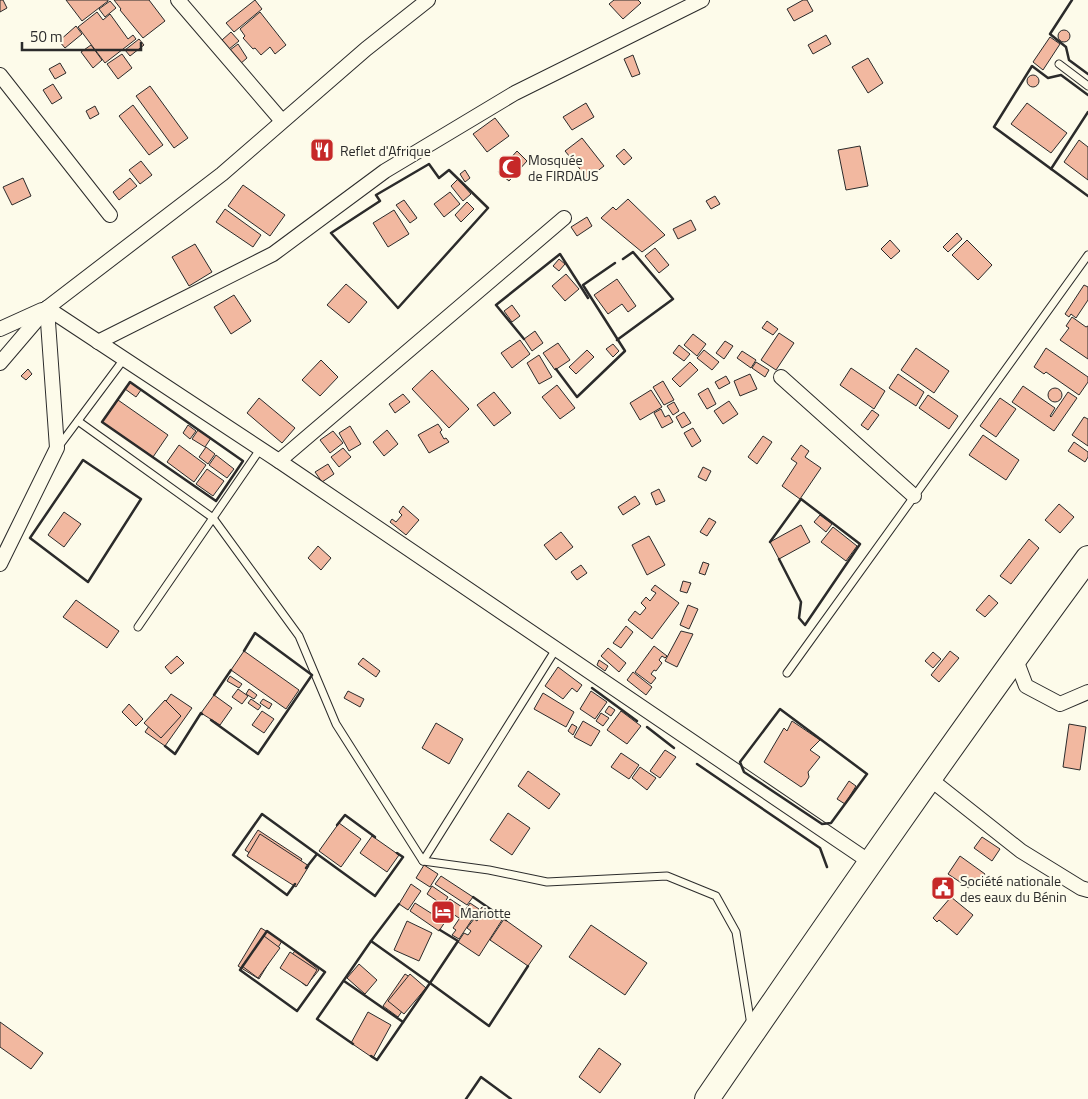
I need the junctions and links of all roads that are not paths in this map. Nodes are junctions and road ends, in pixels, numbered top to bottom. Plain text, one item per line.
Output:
1 (178, 0) edge
2 (428, 0) edge
3 (702, 0) edge
4 (1058, 64) dead end
5 (0, 75) edge
6 (1088, 86) edge
7 (282, 121) junction
8 (110, 215) dead end
9 (564, 218) dead end
10 (1088, 255) edge
11 (47, 308) junction
12 (0, 329) edge
13 (98, 342) junction
14 (124, 358) junction
15 (0, 363) edge
16 (781, 378) dead end
17 (78, 420) junction
18 (57, 448) junction
19 (261, 448) junction
20 (279, 461) junction
21 (914, 496) junction
22 (213, 518) junction
23 (1088, 558) edge
24 (0, 564) edge
25 (138, 627) dead end
26 (556, 649) junction
27 (1015, 657) junction
28 (786, 673) dead end
29 (1088, 692) edge
30 (930, 779) junction
31 (423, 861) junction
32 (870, 862) junction
33 (1088, 890) edge
34 (752, 1033) junction
35 (707, 1099) edge

1 - 7 street
2 - 7 street
3 - 13 street
4 - 6 lane
5 - 8 street
7 - 11 street
9 - 20 street
10 - 21 lane
11 - 12 street
11 - 13 street
11 - 15 street
11 - 18 street
13 - 14 street
14 - 17 lane
14 - 19 street
16 - 21 street
17 - 18 lane
17 - 22 lane
18 - 24 street
19 - 20 street
19 - 22 lane
20 - 26 street
21 - 28 lane
22 - 25 lane
22 - 31 lane
23 - 27 highway
26 - 31 lane
26 - 32 street
27 - 29 street
27 - 30 highway
30 - 32 highway
30 - 33 street
31 - 34 lane
32 - 34 highway
34 - 35 highway

